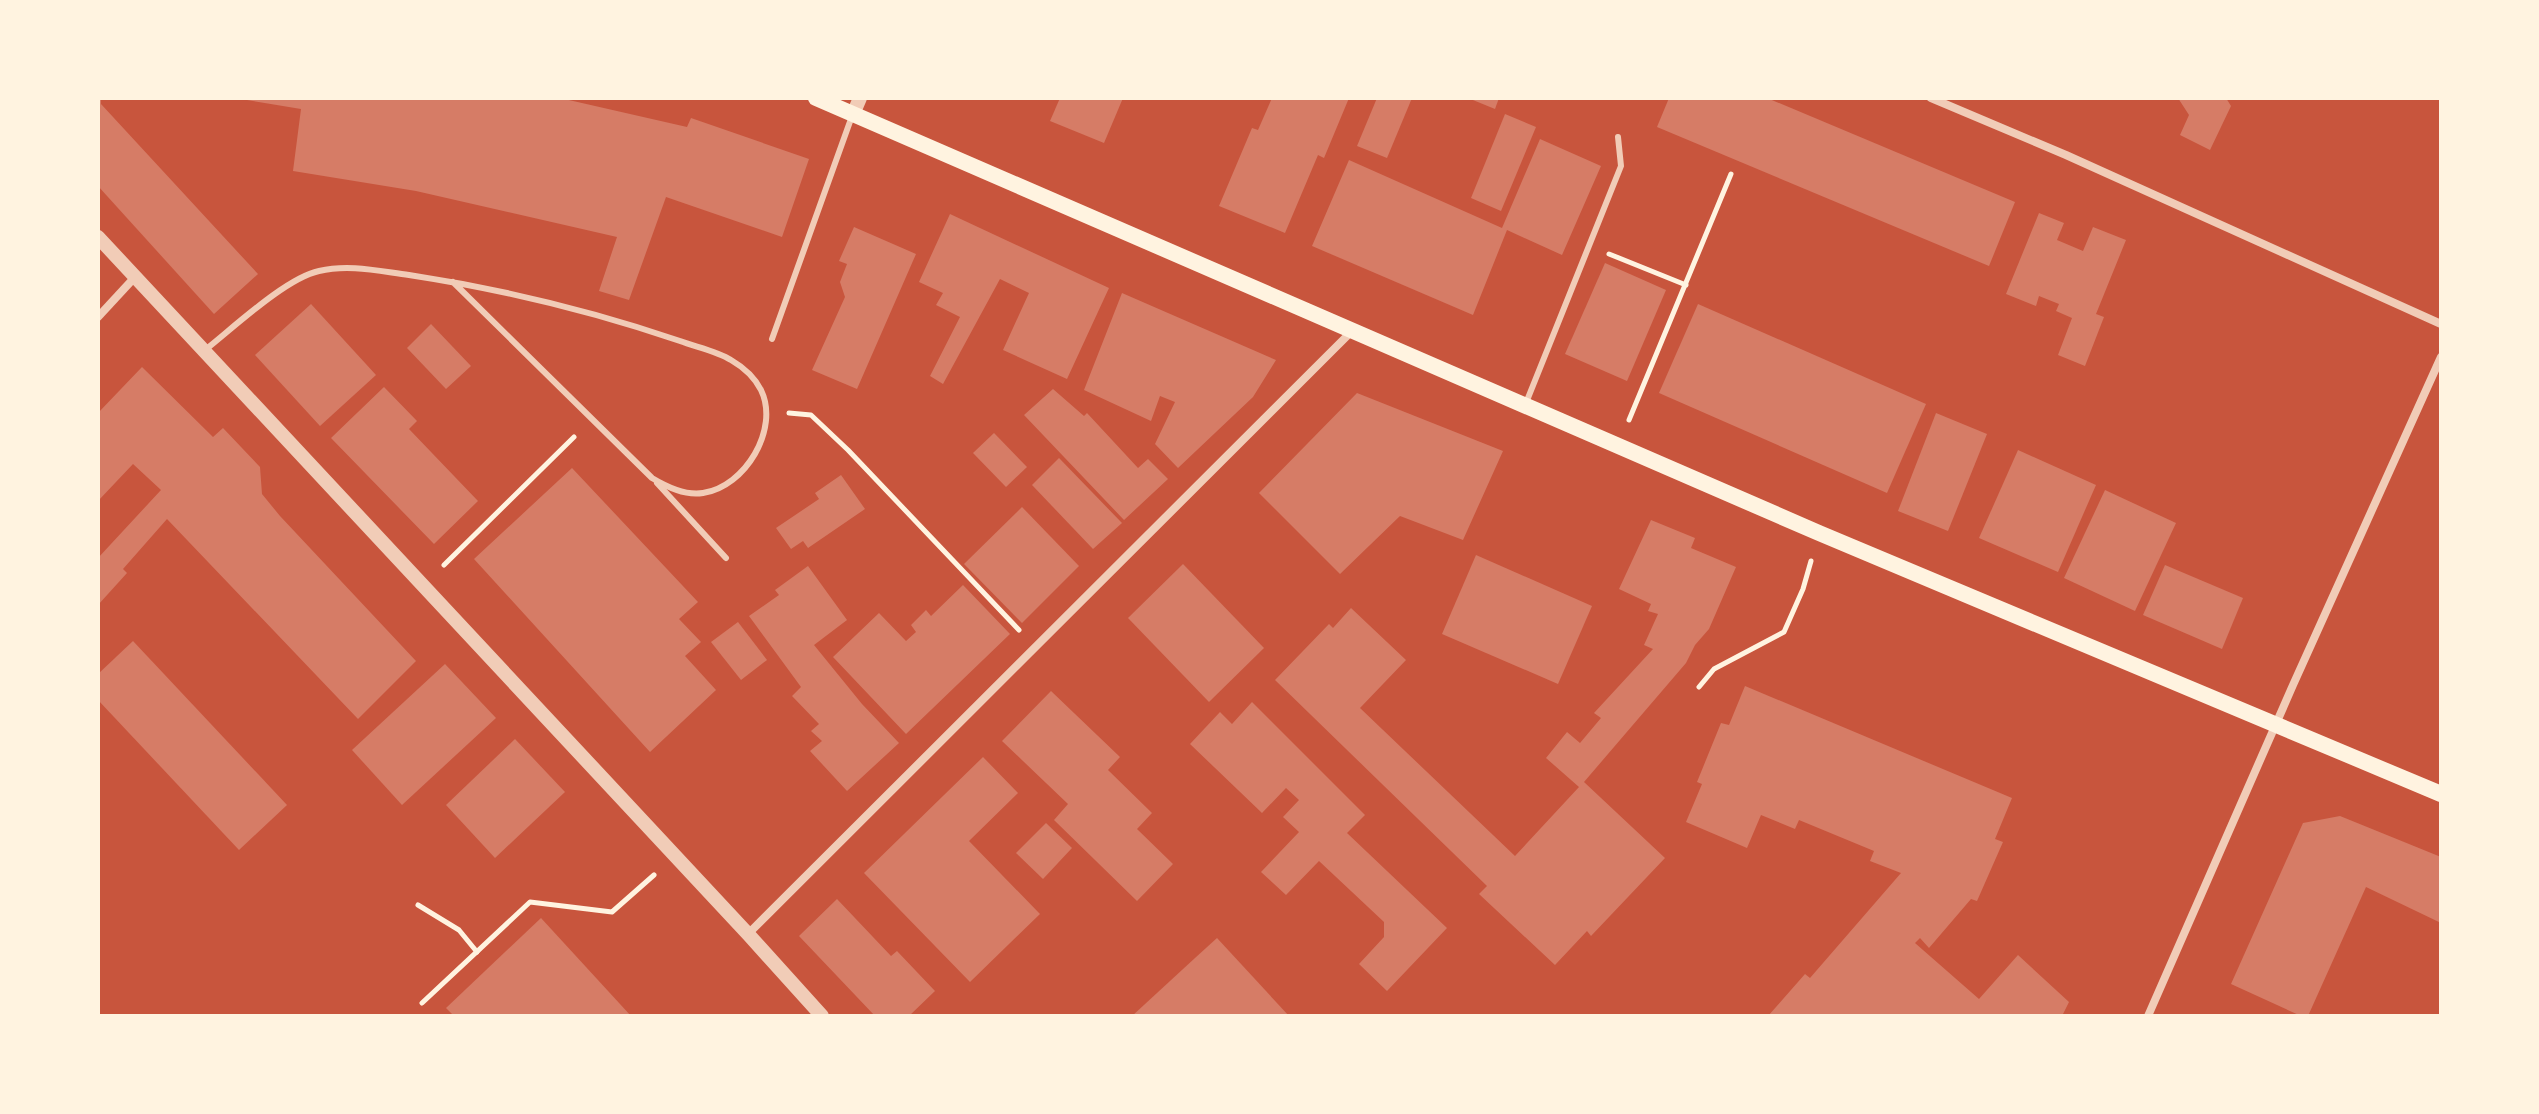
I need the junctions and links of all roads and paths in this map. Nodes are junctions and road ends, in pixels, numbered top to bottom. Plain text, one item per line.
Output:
1 (816, 98) edge
2 (1931, 98) edge
3 (857, 105) edge
4 (1618, 137) dead end
5 (1731, 174) dead end
6 (98, 237) edge
7 (1590, 246) junction
8 (135, 277) junction
9 (453, 282) junction
10 (1686, 285) junction
11 (98, 317) edge
12 (2441, 324) edge
13 (1351, 332) junction
14 (772, 339) dead end
15 (205, 350) junction
16 (2441, 357) edge
17 (1525, 407) junction
18 (767, 410) junction
19 (593, 418) junction
20 (1618, 447) junction
21 (652, 478) junction
22 (1819, 533) junction
23 (726, 558) dead end
24 (423, 585) junction
25 (1036, 649) junction
26 (1699, 687) dead end
27 (2277, 724) junction
28 (2441, 794) edge
29 (675, 855) junction
30 (418, 905) dead end
31 (748, 934) junction
32 (477, 952) junction
33 (422, 1003) dead end
34 (822, 1016) edge
35 (2148, 1016) edge

1 - 3 main road
2 - 12 street
3 - 13 main road
3 - 14 lane
4 - 7 lane
5 - 10 path
6 - 8 street
7 - 10 path
7 - 17 lane
8 - 11 street
8 - 15 street
9 - 15 lane
9 - 18 lane
9 - 19 lane
10 - 20 path
13 - 17 main road
13 - 25 street
15 - 24 street
16 - 27 street
17 - 20 main road
18 - 21 lane
18 - 25 path
19 - 21 lane
19 - 24 path
20 - 22 main road
21 - 23 lane
22 - 26 path
22 - 27 main road
24 - 29 street
25 - 31 street
27 - 28 main road
27 - 35 street
29 - 31 street
29 - 32 path
30 - 32 path
31 - 34 street
32 - 33 path

